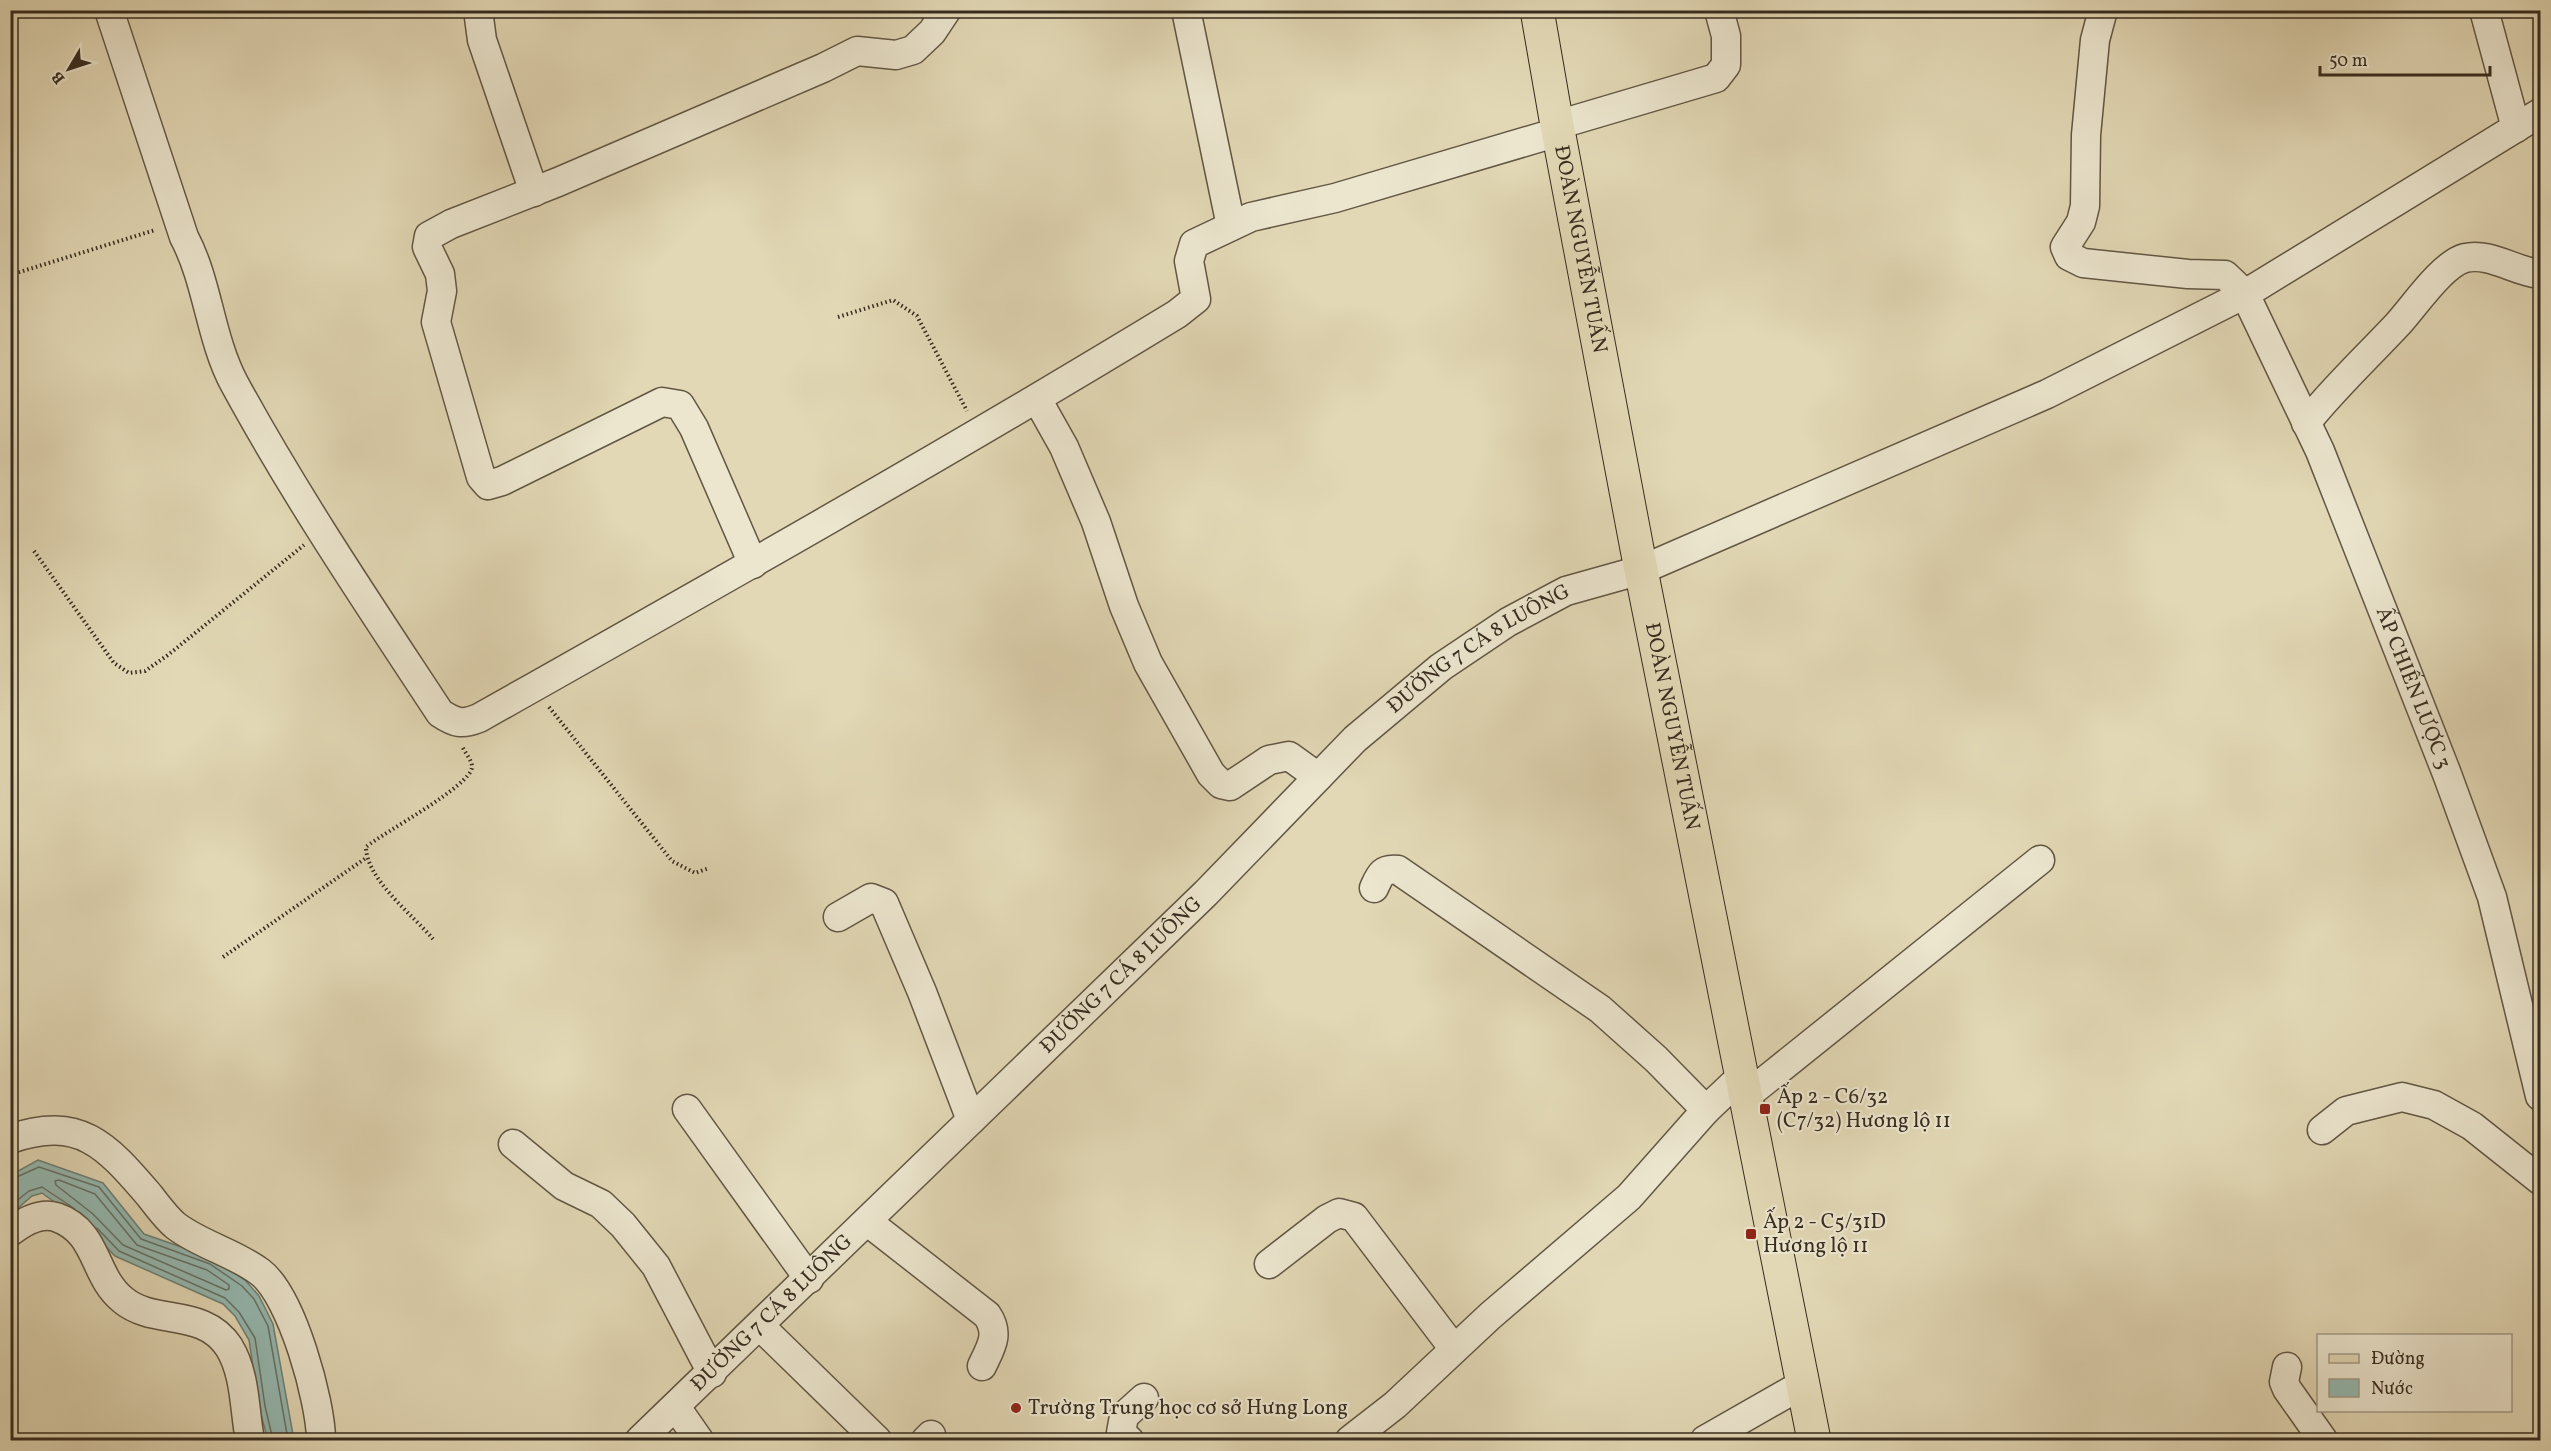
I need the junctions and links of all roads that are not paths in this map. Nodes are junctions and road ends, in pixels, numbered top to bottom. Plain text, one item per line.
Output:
1 (109, 10) edge
2 (478, 10) edge
3 (1186, 10) edge
4 (1538, 10) edge
5 (1719, 10) edge
6 (2103, 10) edge
7 (2484, 10) edge
8 (946, 11) edge
9 (2541, 113) edge
10 (2516, 128) junction
11 (1557, 129) junction
12 (534, 192) junction
13 (1231, 226) junction
14 (2541, 274) edge
15 (2246, 294) junction
16 (1038, 399) junction
17 (2306, 423) junction
18 (753, 564) junction
19 (1641, 570) junction
20 (1318, 777) junction
21 (2040, 860) dead end
22 (1374, 888) dead end
23 (838, 917) dead end
24 (1744, 1086) junction
25 (2541, 1096) edge
26 (687, 1110) dead end
27 (1706, 1110) junction
28 (971, 1120) junction
29 (2322, 1130) dead end
30 (10, 1139) edge
31 (513, 1144) dead end
32 (2541, 1180) edge
33 (868, 1222) junction
34 (10, 1232) edge
35 (1269, 1264) dead end
36 (809, 1279) junction
37 (760, 1326) junction
38 (1454, 1349) junction
39 (982, 1366) dead end
40 (2287, 1367) dead end
41 (712, 1373) junction
42 (1803, 1384) junction
43 (1144, 1398) dead end
44 (676, 1407) junction
45 (250, 1440) edge
46 (321, 1440) edge
47 (640, 1440) edge
48 (699, 1440) edge
49 (877, 1440) edge
50 (1129, 1440) edge
51 (1350, 1440) edge
52 (1705, 1440) edge
53 (1814, 1440) edge
54 (2323, 1440) edge

1 - 18 street
2 - 12 street
3 - 13 street
4 - 11 main road, ĐOÀN NGUYỄN TUẤN
5 - 11 street
6 - 15 street
7 - 10 street
8 - 12 street
9 - 10 street, ĐƯỜNG 7 CÁ 8 LUÔNG
10 - 15 street, ĐƯỜNG 7 CÁ 8 LUÔNG
11 - 13 street
11 - 19 main road, ĐOÀN NGUYỄN TUẤN
12 - 18 street
13 - 16 street
14 - 17 street
15 - 17 street, ẤP CHIẾN LƯỢC 3
15 - 19 street, ĐƯỜNG 7 CÁ 8 LUÔNG
16 - 18 street
16 - 20 street
17 - 25 street, ẤP CHIẾN LƯỢC 3
19 - 20 street, ĐƯỜNG 7 CÁ 8 LUÔNG
19 - 24 main road, ĐOÀN NGUYỄN TUẤN
20 - 28 street, ĐƯỜNG 7 CÁ 8 LUÔNG
21 - 24 street
22 - 27 street
23 - 28 street
24 - 27 street
24 - 42 main road, ĐOÀN NGUYỄN TUẤN
26 - 36 street
27 - 38 street
28 - 33 street, ĐƯỜNG 7 CÁ 8 LUÔNG
29 - 32 street
30 - 46 street
31 - 41 street
33 - 36 street, ĐƯỜNG 7 CÁ 8 LUÔNG
33 - 39 street
34 - 45 street
35 - 38 street
36 - 37 street, ĐƯỜNG 7 CÁ 8 LUÔNG
37 - 41 street, ĐƯỜNG 7 CÁ 8 LUÔNG
37 - 49 street
38 - 51 street
40 - 54 street
41 - 44 street, ĐƯỜNG 7 CÁ 8 LUÔNG
42 - 52 street
42 - 53 main road, ĐOÀN NGUYỄN TUẤN
43 - 50 street
44 - 47 street, ĐƯỜNG 7 CÁ 8 LUÔNG
44 - 48 street

